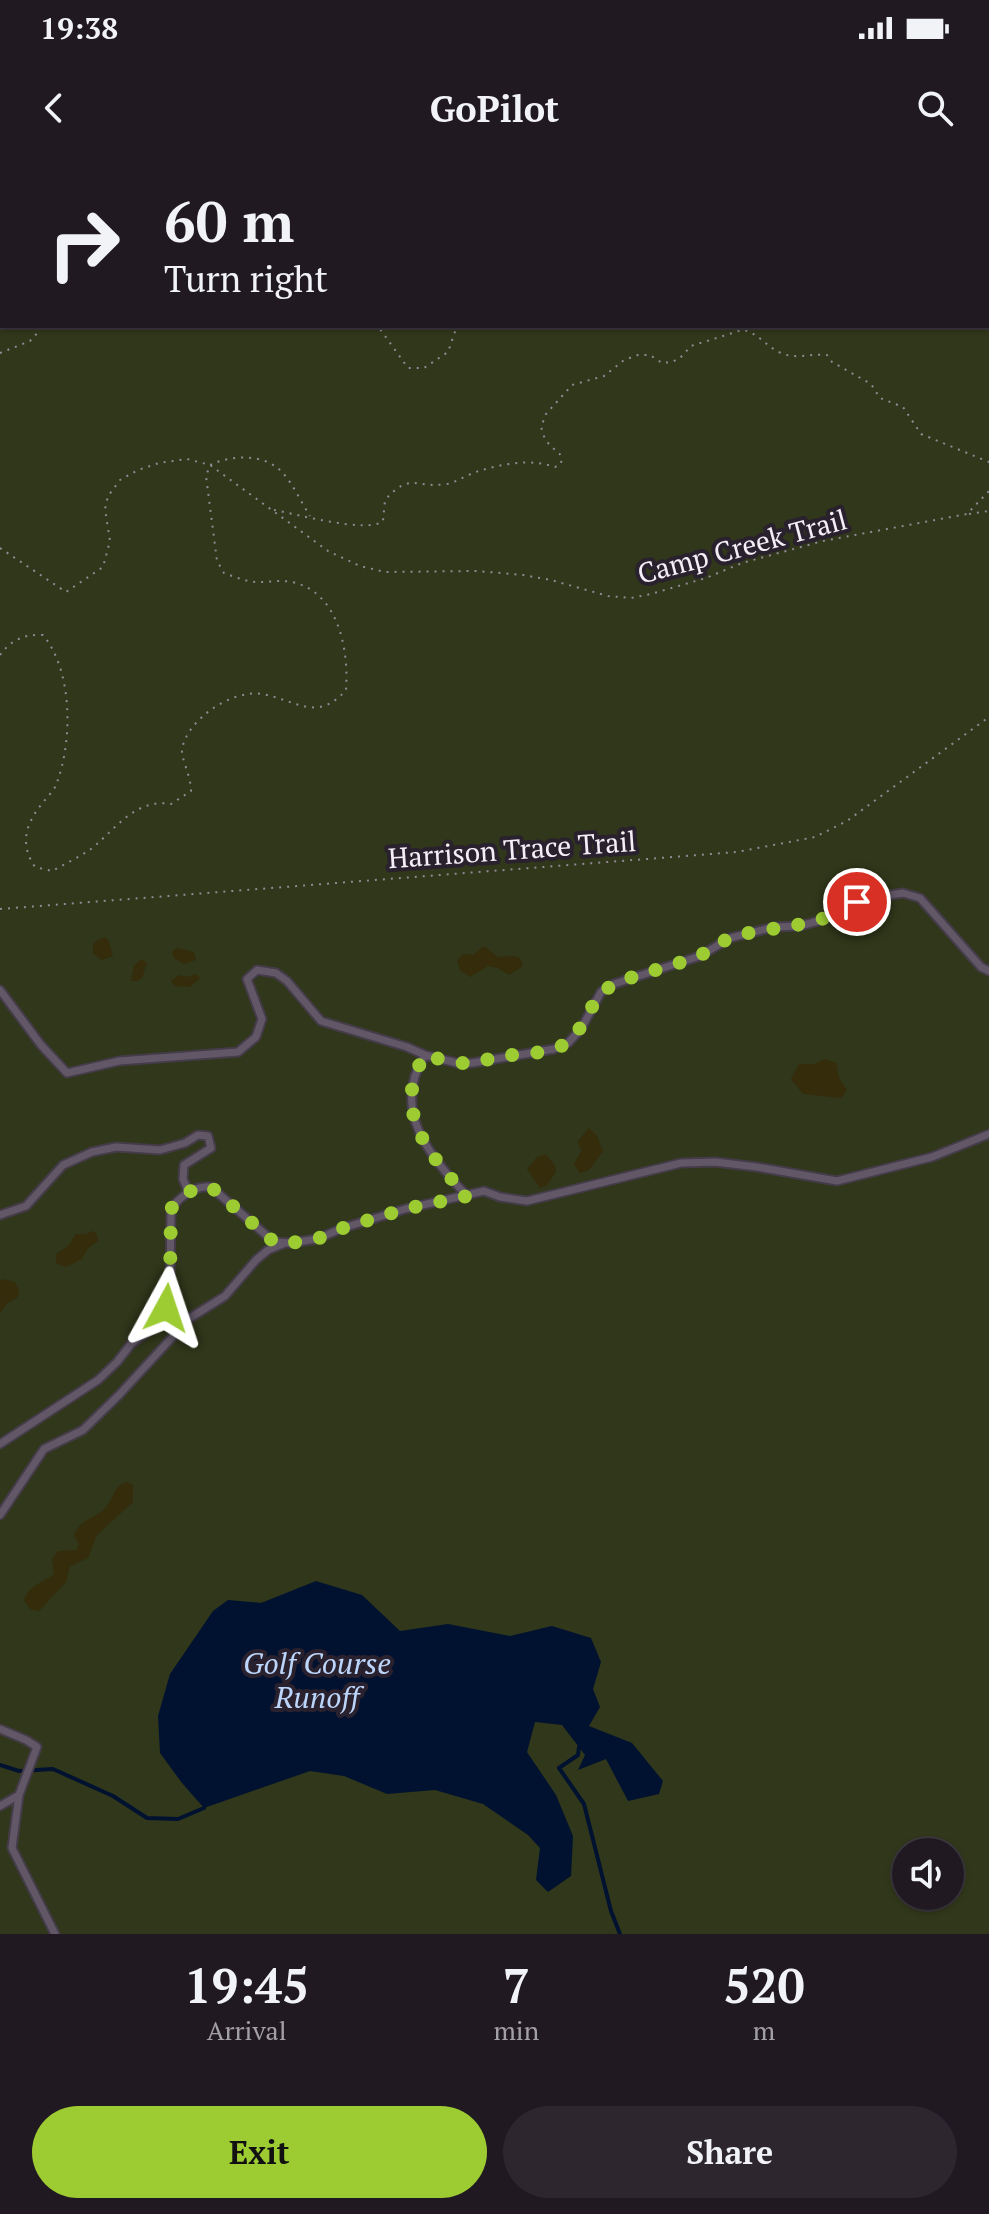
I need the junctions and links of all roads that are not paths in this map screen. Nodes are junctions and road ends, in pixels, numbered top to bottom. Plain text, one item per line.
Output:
1 (989, 971) edge
2 (0, 990) edge
3 (425, 1055) junction
4 (989, 1134) edge
5 (189, 1193) junction
6 (467, 1196) junction
7 (0, 1215) edge
8 (285, 1243) junction
9 (0, 1444) edge
10 (0, 1515) edge
11 (0, 1729) edge
12 (19, 1795) junction
13 (0, 1806) edge
14 (55, 1934) edge

1 - 3 lane
2 - 3 lane
3 - 6 lane
4 - 6 lane
5 - 7 lane
5 - 8 lane
5 - 9 lane
6 - 8 lane
8 - 10 lane
11 - 12 lane
12 - 13 lane
12 - 14 lane

